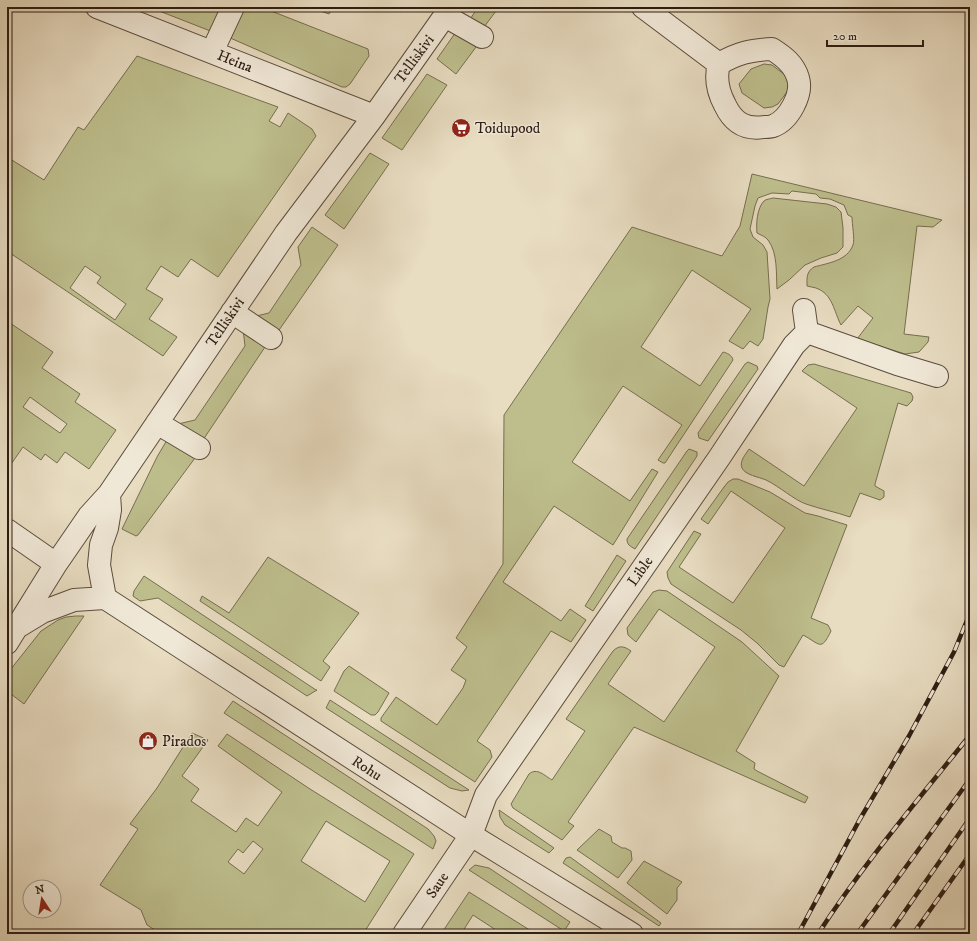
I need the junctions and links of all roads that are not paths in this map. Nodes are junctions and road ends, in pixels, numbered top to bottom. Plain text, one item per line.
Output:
1 (97, 7) edge
2 (232, 7) edge
3 (643, 7) edge
4 (448, 12) edge
5 (482, 37) dead end
6 (212, 52) junction
7 (719, 64) dead end
8 (374, 116) junction
9 (804, 310) dead end
10 (232, 312) junction
11 (807, 332) junction
12 (271, 338) dead end
13 (937, 376) dead end
14 (157, 423) junction
15 (199, 448) dead end
16 (109, 494) junction
17 (7, 530) edge
18 (56, 564) junction
19 (105, 598) junction
20 (13, 635) edge
21 (471, 835) junction
22 (404, 934) edge
23 (632, 934) edge

1 - 6 street, Heina
2 - 6 street
3 - 7 street
4 - 5 street
4 - 8 street, Telliskivi
6 - 8 street, Heina
8 - 10 street, Telliskivi
9 - 11 street
10 - 12 street
10 - 14 street, Telliskivi
11 - 13 street
11 - 21 street, Lible
14 - 15 street
14 - 16 street, Telliskivi
16 - 18 street, Telliskivi
16 - 19 street
17 - 18 street
18 - 20 street, Telliskivi
19 - 20 street
19 - 21 street, Rohu
21 - 22 street, Saue
21 - 23 street, Rohu

